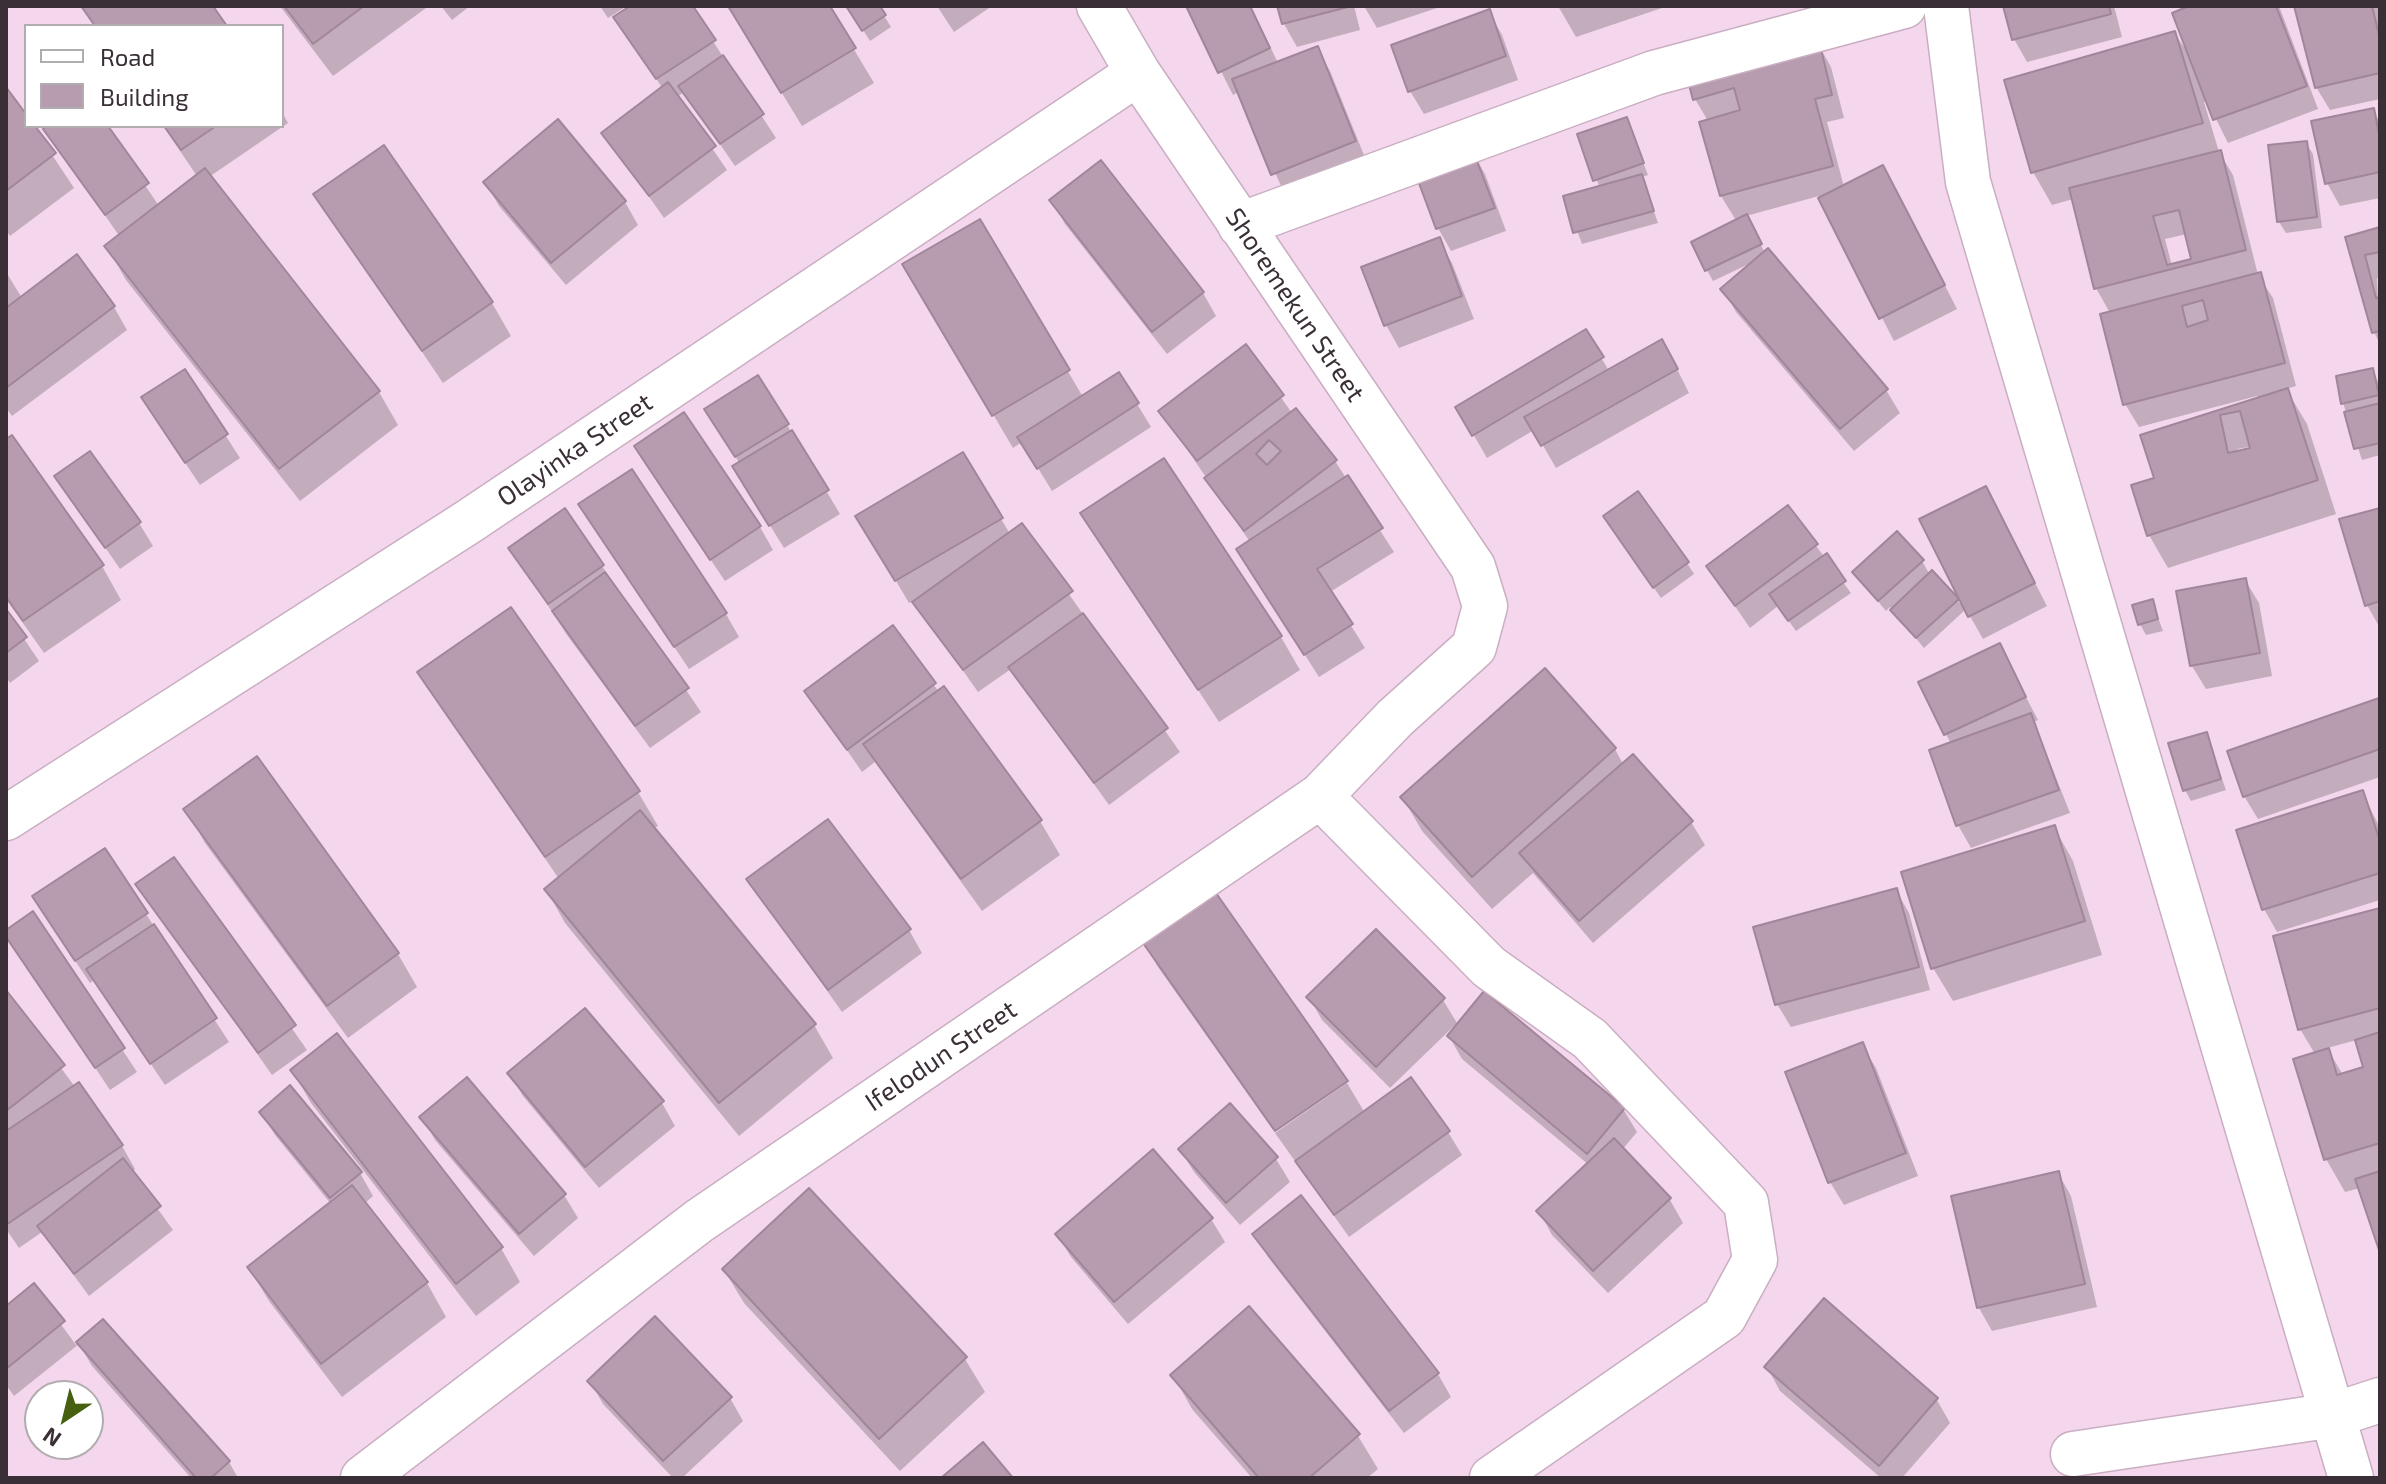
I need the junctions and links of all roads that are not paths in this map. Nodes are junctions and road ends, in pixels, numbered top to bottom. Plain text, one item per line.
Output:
1 (1099, 6) edge
2 (1904, 6) edge
3 (1946, 6) edge
4 (1138, 73) junction
5 (1240, 225) junction
6 (1485, 606) joint
7 (1320, 796) junction
8 (6, 818) edge
9 (2380, 1400) edge
10 (2334, 1415) junction
11 (2073, 1454) dead end
12 (363, 1478) edge
13 (1492, 1478) edge
14 (2351, 1478) edge

1 - 4 street, Shoremekun Street
2 - 5 street
3 - 10 street
4 - 5 street, Shoremekun Street
4 - 8 street, Olayinka Street
5 - 6 street, Shoremekun Street
6 - 7 street, Ifelodun Street
7 - 12 street, Ifelodun Street
7 - 13 street
9 - 10 street
10 - 11 street
10 - 14 street

